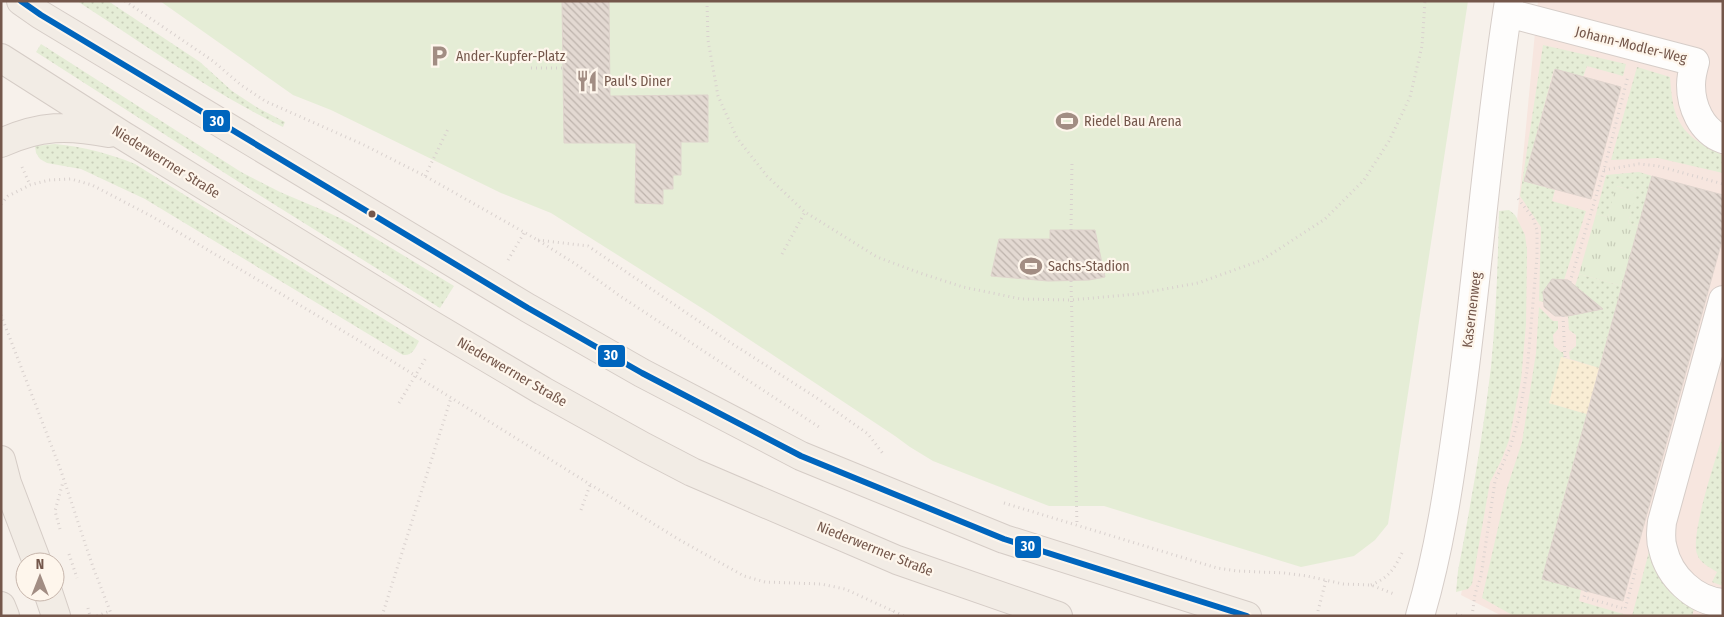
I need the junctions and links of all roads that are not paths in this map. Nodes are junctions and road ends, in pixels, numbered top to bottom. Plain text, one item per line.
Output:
1 (21, 1) edge
2 (1509, 7) edge
3 (1, 58) edge
4 (122, 135) junction
5 (1723, 139) edge
6 (1, 143) edge
7 (1723, 300) edge
8 (1, 460) edge
9 (32, 552) edge
10 (51, 602) edge
11 (1723, 603) edge
12 (1, 606) edge
13 (5, 616) edge
14 (56, 616) edge
15 (1058, 616) edge
16 (1247, 616) edge
17 (1420, 616) edge

1 - 16 main road
2 - 5 street, Johann-Modler-Weg
2 - 17 street, Kasernenweg
3 - 4 main road, Niederwerrner Straße
4 - 6 main road
4 - 15 main road, Niederwerrner Straße
7 - 11 street
8 - 9 main road
10 - 14 main road
12 - 13 main road

